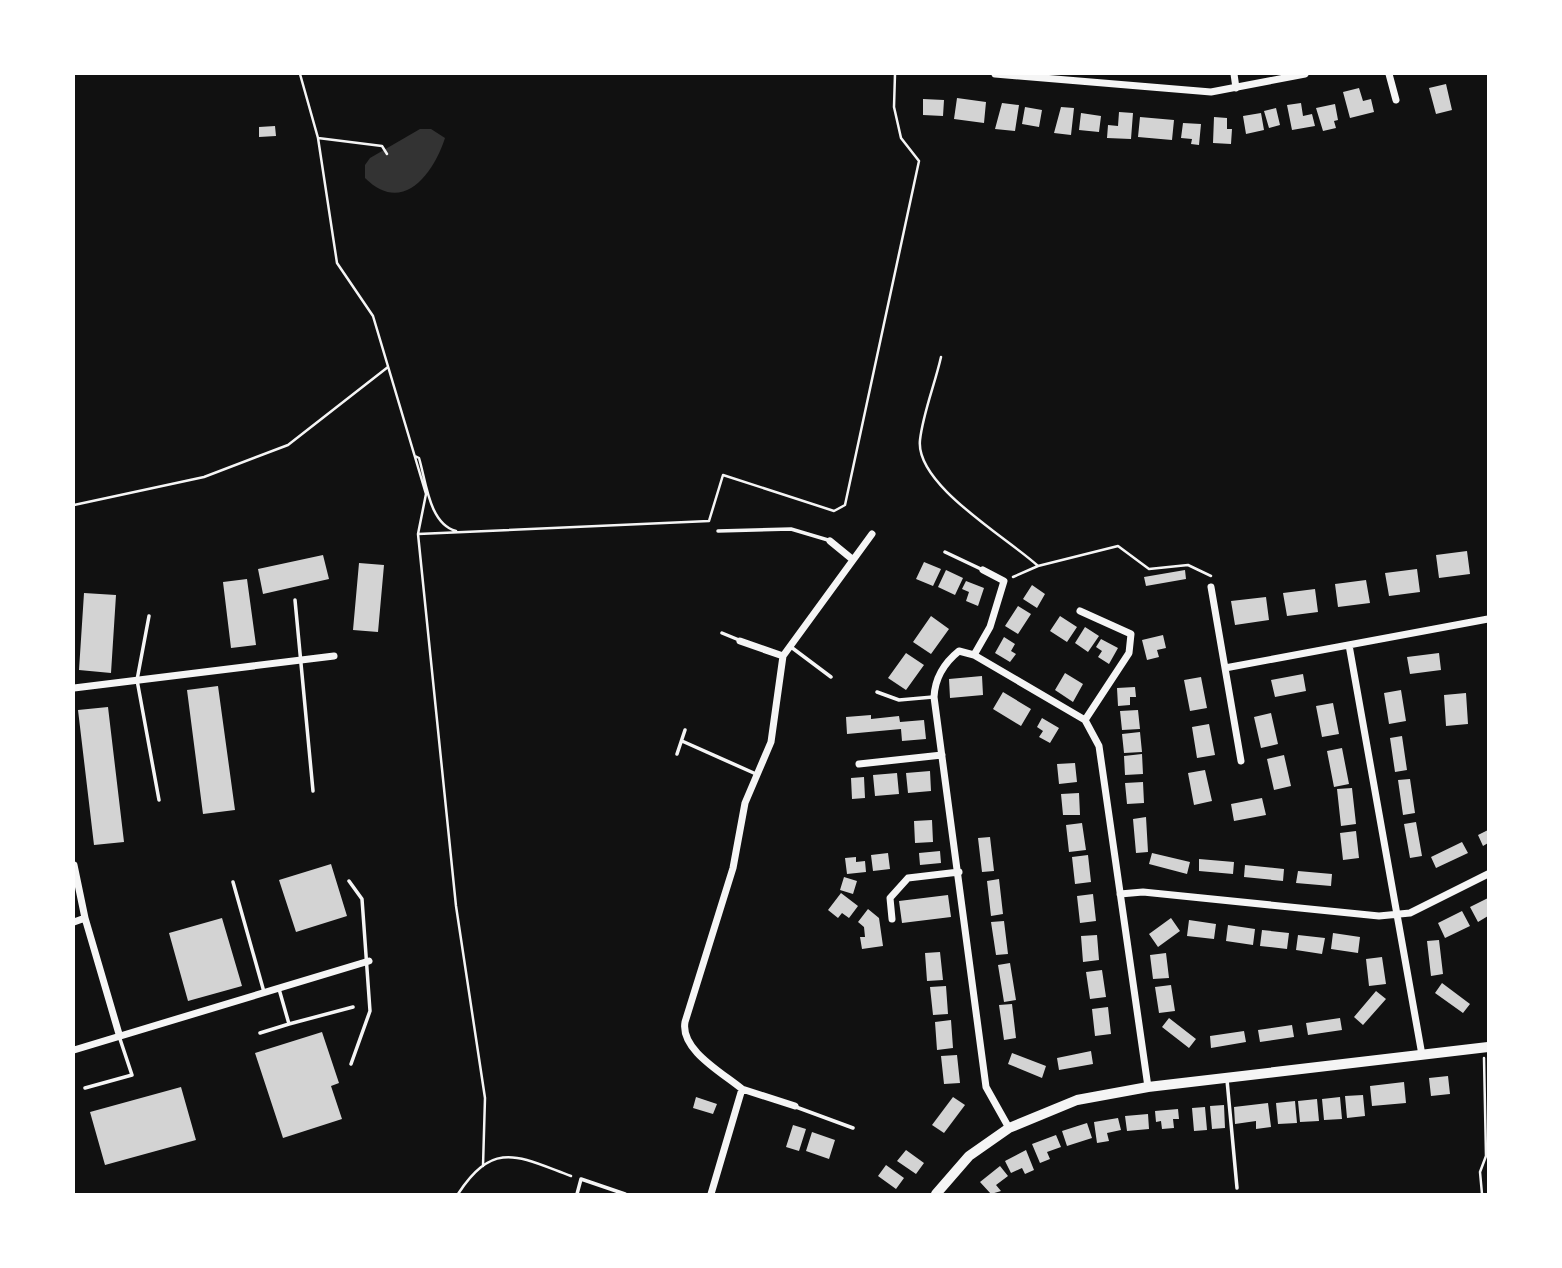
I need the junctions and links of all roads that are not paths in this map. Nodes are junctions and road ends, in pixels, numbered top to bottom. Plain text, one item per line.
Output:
1 (995, 74) edge
2 (1083, 74) edge
3 (1234, 74) edge
4 (1305, 74) edge
5 (1389, 74) edge
6 (1082, 83) junction
7 (1236, 88) junction
8 (1396, 100) dead end
9 (718, 531) dead end
10 (872, 534) dead end
11 (830, 541) joint
12 (945, 552) dead end
13 (852, 559) junction
14 (983, 570) joint
15 (1211, 587) road end
16 (295, 600) dead end
17 (1080, 611) dead end
18 (149, 616) dead end
19 (1489, 619) edge
20 (722, 633) dead end
21 (740, 641) joint
22 (789, 645) junction
23 (1349, 645) junction
24 (975, 654) junction
25 (334, 656) dead end
26 (783, 656) junction
27 (299, 661) junction
28 (1225, 668) junction
29 (831, 677) dead end
30 (137, 680) junction
31 (74, 688) edge
32 (877, 692) dead end
33 (934, 697) junction
34 (1085, 720) junction
35 (685, 730) dead end
36 (682, 741) junction
37 (677, 754) dead end
38 (942, 755) junction
39 (1241, 761) dead end
40 (859, 764) dead end
41 (758, 775) junction
42 (313, 791) dead end
43 (159, 800) dead end
44 (74, 865) edge
45 (959, 872) junction
46 (1489, 874) edge
47 (349, 881) dead end
48 (233, 882) dead end
49 (1120, 894) junction
50 (1398, 915) junction
51 (85, 918) junction
52 (892, 919) dead end
53 (74, 922) edge
54 (369, 961) junction
55 (279, 988) junction
56 (264, 992) junction
57 (353, 1007) dead end
58 (289, 1024) junction
59 (260, 1033) dead end
60 (119, 1034) junction
61 (1486, 1047) edge
62 (74, 1050) edge
63 (1422, 1055) junction
64 (351, 1064) dead end
65 (1227, 1078) junction
66 (1148, 1087) junction
67 (85, 1088) dead end
68 (742, 1089) junction
69 (795, 1106) joint
70 (853, 1128) dead end
71 (1009, 1128) junction
72 (1237, 1188) dead end
73 (577, 1195) edge
74 (625, 1195) edge
75 (711, 1195) edge
76 (936, 1195) edge

1 - 6 street
2 - 6 street
3 - 7 street
4 - 7 street
5 - 8 street
6 - 7 street
9 - 11 lane
10 - 13 street
11 - 13 street
12 - 14 lane
13 - 22 street
14 - 24 street
15 - 28 street
16 - 27 lane
17 - 34 street
18 - 30 lane
19 - 23 street
20 - 21 lane
21 - 26 street
22 - 26 street
22 - 29 lane
23 - 28 street
23 - 50 street
24 - 33 street
24 - 34 street
25 - 27 street
26 - 41 street
27 - 30 street
27 - 42 lane
28 - 39 street
30 - 31 street
30 - 43 lane
32 - 33 lane
33 - 38 street
34 - 49 street
35 - 36 lane
36 - 37 lane
36 - 41 lane
38 - 40 street
38 - 45 street
41 - 68 street
44 - 51 street
45 - 52 street
45 - 71 street
46 - 50 street
47 - 54 lane
48 - 56 lane
49 - 50 street
49 - 66 street
50 - 63 street
51 - 53 street
51 - 60 street
54 - 55 street
54 - 64 lane
55 - 56 street
55 - 58 lane
56 - 60 street
57 - 58 lane
58 - 59 lane
60 - 62 street
60 - 67 lane
61 - 63 main road
63 - 65 main road
65 - 66 main road
65 - 72 lane
66 - 71 main road
68 - 69 street
68 - 75 street
69 - 70 lane
71 - 76 main road
73 - 74 lane

